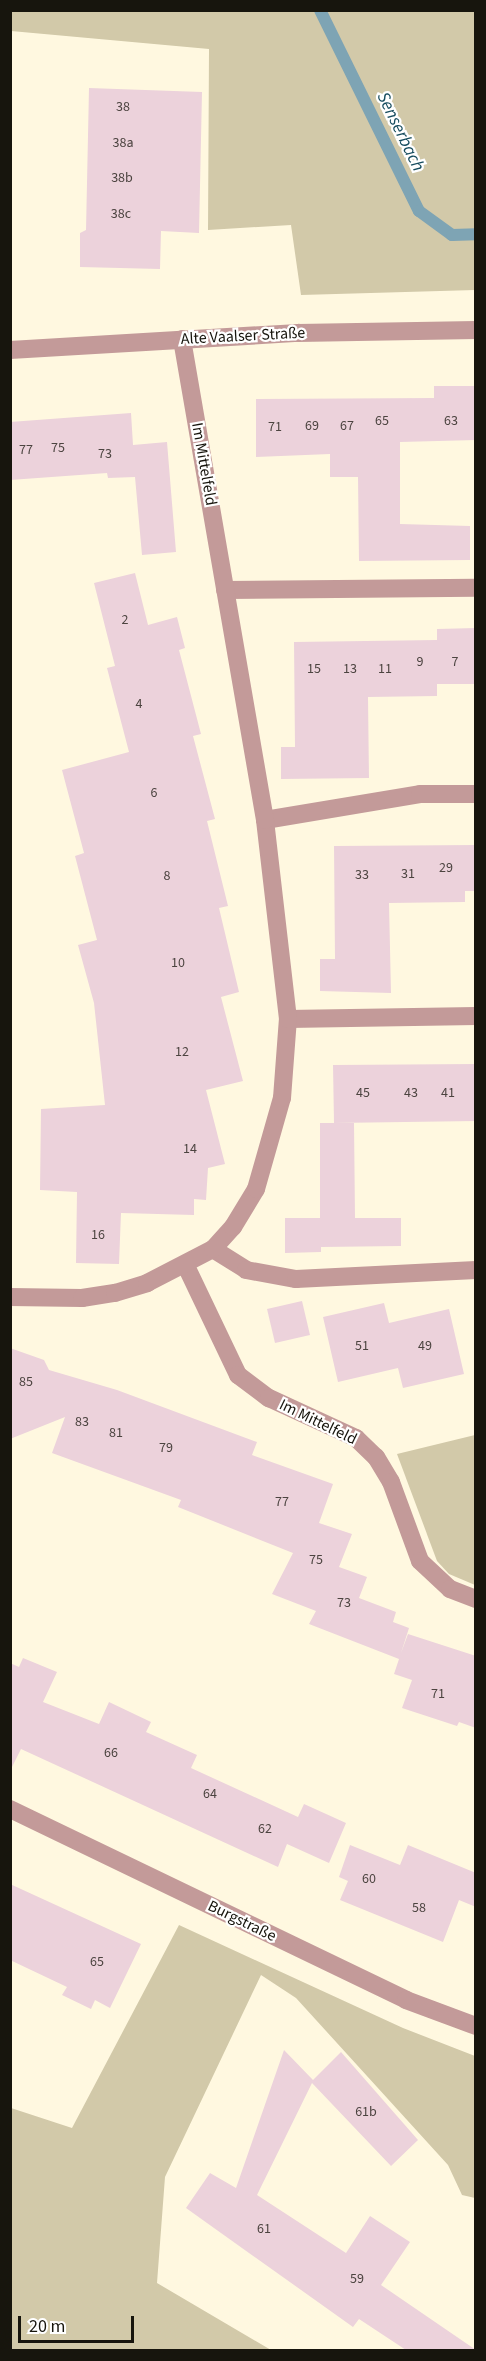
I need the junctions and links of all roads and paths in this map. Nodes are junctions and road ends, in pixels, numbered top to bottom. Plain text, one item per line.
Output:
1 (476, 330) edge
2 (182, 339) junction
3 (10, 350) edge
4 (476, 588) edge
5 (225, 590) junction
6 (476, 794) edge
7 (265, 820) junction
8 (476, 1016) edge
9 (288, 1019) junction
10 (213, 1249) junction
11 (186, 1266) junction
12 (476, 1270) edge
13 (10, 1297) edge
14 (476, 1599) edge
15 (10, 1809) edge
16 (476, 2026) edge

1 - 2 street, Alte Vaalser Straße
2 - 3 street, Alte Vaalser Straße
2 - 5 street, Im Mittelfeld
4 - 5 street
5 - 7 street, Im Mittelfeld
6 - 7 street
7 - 9 street, Im Mittelfeld
8 - 9 street
9 - 10 street, Im Mittelfeld
10 - 11 street, Im Mittelfeld
10 - 12 street
11 - 13 street, Im Mittelfeld
11 - 14 street, Im Mittelfeld
15 - 16 street, Burgstraße

